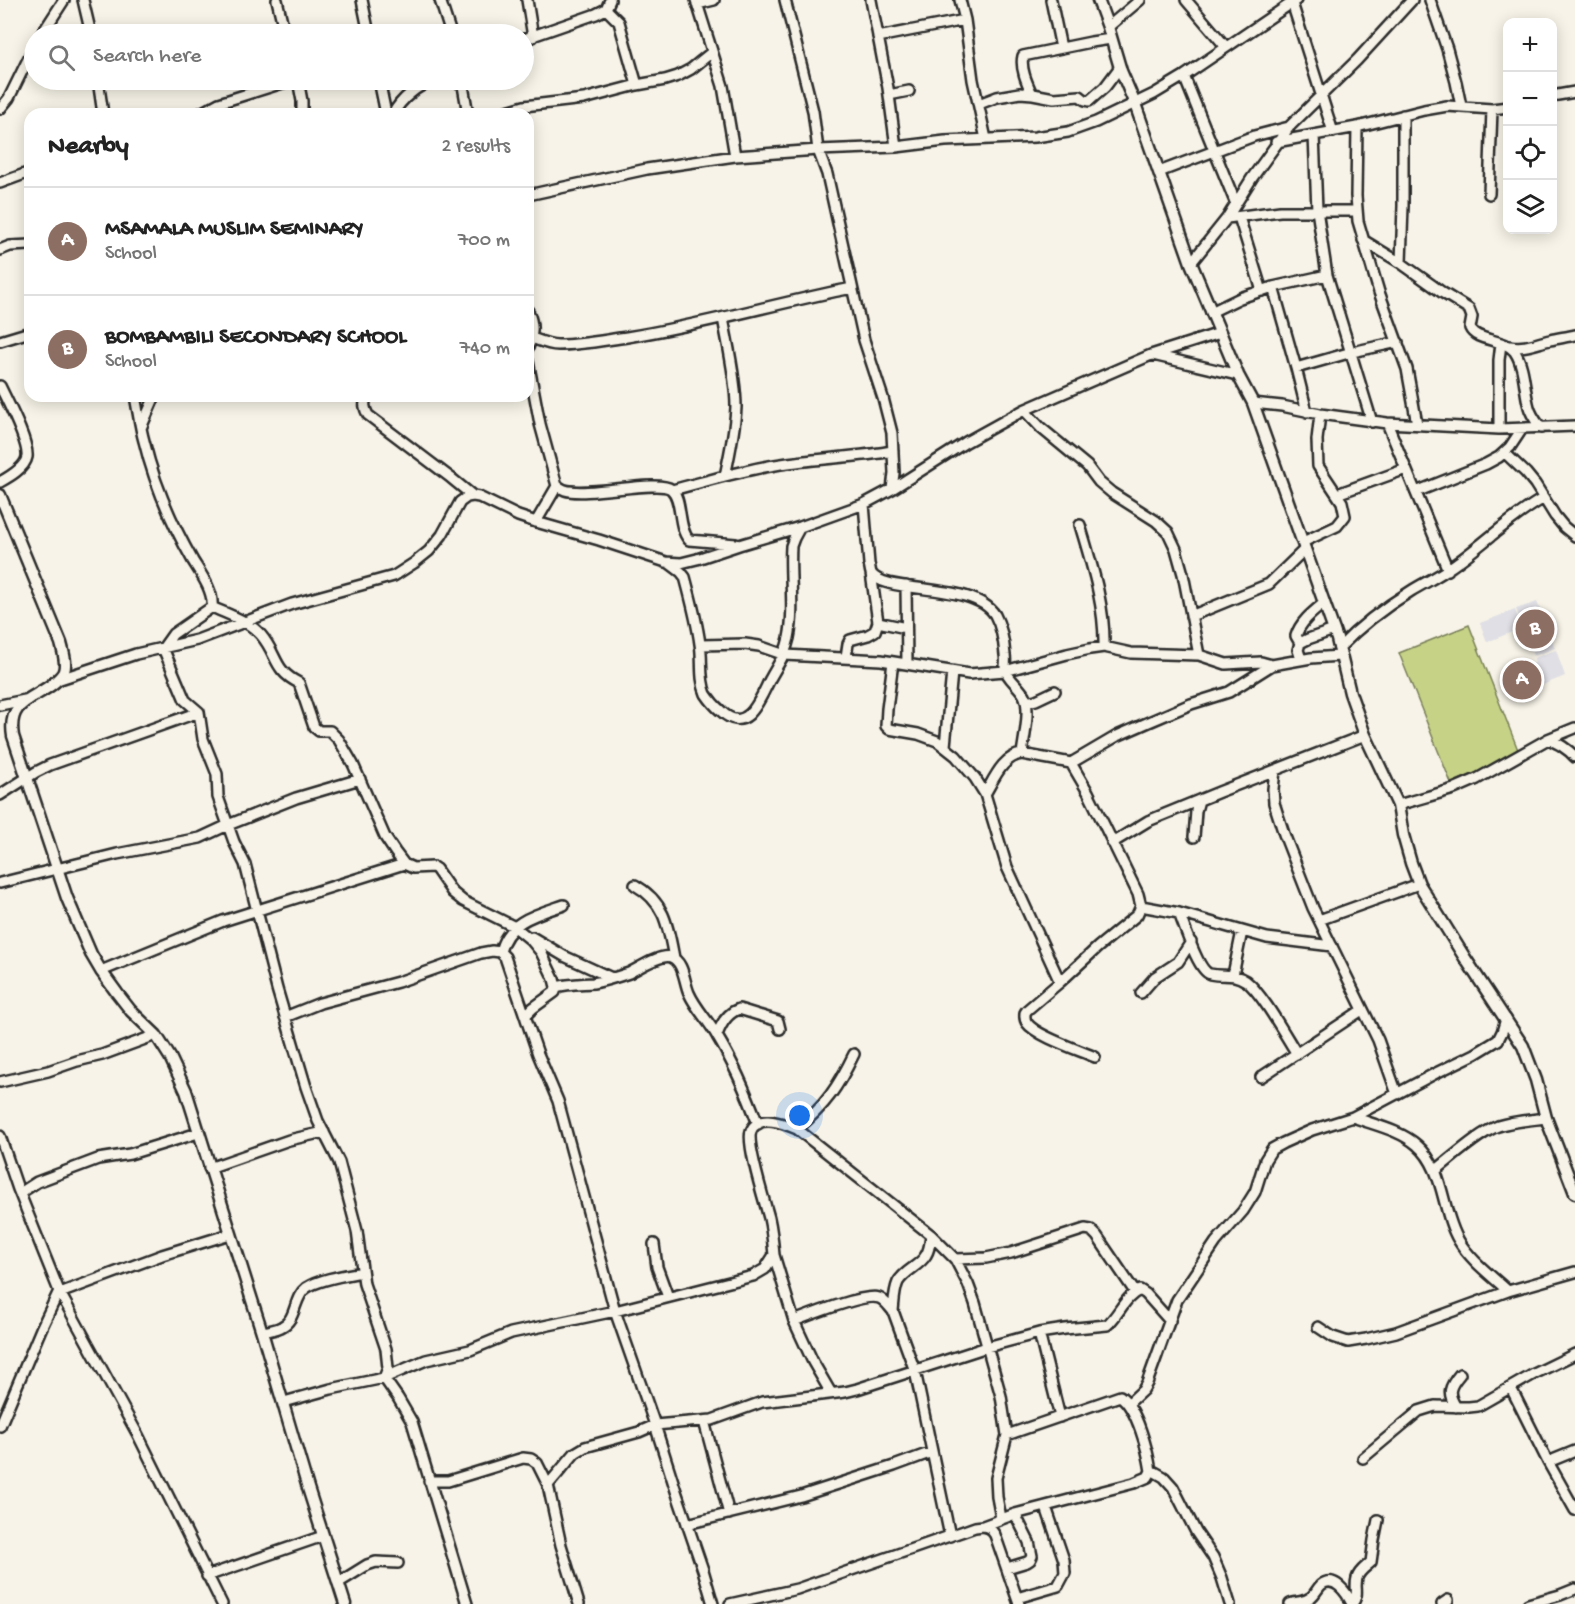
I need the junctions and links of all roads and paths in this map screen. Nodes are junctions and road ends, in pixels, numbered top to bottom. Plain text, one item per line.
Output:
1 (64, 0) edge
2 (83, 0) edge
3 (277, 0) edge
4 (362, 0) edge
5 (440, 0) edge
6 (527, 0) edge
7 (714, 0) edge
8 (785, 0) edge
9 (872, 0) edge
10 (960, 0) edge
11 (1051, 0) edge
12 (1098, 0) edge
13 (1140, 0) edge
14 (1186, 0) edge
15 (1413, 0) edge
16 (1430, 0) edge
17 (696, 2) edge
18 (1294, 2) edge
19 (608, 5) edge
20 (965, 20) junction
21 (48, 24) edge
22 (89, 24) edge
23 (283, 24) edge
24 (367, 24) edge
25 (448, 24) edge
26 (528, 24) edge
27 (1108, 27) junction
28 (534, 36) edge
29 (878, 37) junction
30 (1111, 39) junction
31 (1226, 47) junction
32 (1060, 48) junction
33 (712, 52) junction
34 (24, 67) edge
35 (1120, 67) junction
36 (1184, 76) junction
37 (637, 85) junction
38 (99, 90) edge
39 (259, 90) edge
40 (300, 90) edge
41 (381, 90) edge
42 (416, 90) edge
43 (464, 90) edge
44 (909, 92) dead end
45 (1575, 92) edge
46 (1032, 94) junction
47 (1322, 94) junction
48 (1557, 95) edge
49 (889, 96) junction
50 (978, 104) junction
51 (1135, 104) junction
52 (1461, 106) junction
53 (102, 108) edge
54 (209, 108) edge
55 (302, 108) edge
56 (385, 108) edge
57 (396, 108) edge
58 (467, 108) edge
59 (517, 108) edge
60 (1503, 108) edge
61 (0, 109) edge
62 (1492, 109) junction
63 (1403, 115) junction
64 (1289, 127) junction
65 (1357, 127) junction
66 (1333, 132) junction
67 (1314, 135) junction
68 (986, 139) junction
69 (1276, 142) junction
70 (896, 147) junction
71 (818, 150) junction
72 (1215, 150) junction
73 (735, 156) junction
74 (1159, 172) junction
75 (24, 174) edge
76 (0, 183) edge
77 (534, 194) edge
78 (1489, 194) dead end
79 (1236, 204) junction
80 (1317, 210) junction
81 (1357, 211) junction
82 (1239, 217) junction
83 (1227, 218) junction
84 (1363, 240) junction
85 (24, 245) edge
86 (0, 250) edge
87 (1191, 263) junction
88 (1401, 263) junction
89 (1327, 275) junction
90 (1273, 287) junction
91 (852, 288) junction
92 (1262, 291) junction
93 (1211, 312) junction
94 (723, 318) junction
95 (1220, 333) junction
96 (24, 334) edge
97 (1575, 335) edge
98 (534, 339) edge
99 (0, 341) edge
100 (1398, 342) junction
101 (1506, 345) junction
102 (1352, 352) junction
103 (1151, 355) junction
104 (1296, 368) junction
105 (1238, 375) junction
106 (0, 386) edge
107 (534, 391) edge
108 (136, 402) edge
109 (152, 402) edge
110 (364, 402) edge
111 (1253, 403) junction
112 (1024, 410) junction
113 (1307, 412) junction
114 (1320, 414) junction
115 (1372, 422) junction
116 (1387, 423) junction
117 (1418, 424) junction
118 (1575, 426) edge
119 (141, 428) junction
120 (1541, 428) junction
121 (1498, 429) junction
122 (1522, 429) junction
123 (893, 451) junction
124 (1505, 453) junction
125 (1406, 469) junction
126 (725, 476) junction
127 (0, 482) edge
128 (557, 486) junction
129 (892, 489) junction
130 (672, 490) junction
131 (1416, 492) junction
132 (1337, 494) junction
133 (0, 495) edge
134 (473, 496) junction
135 (1544, 498) junction
136 (864, 504) junction
137 (536, 522) junction
138 (1080, 525) dead end
139 (800, 527) junction
140 (1575, 536) edge
141 (739, 545) junction
142 (1304, 546) junction
143 (666, 561) junction
144 (1448, 570) junction
145 (872, 573) junction
146 (906, 586) junction
147 (1324, 603) junction
148 (212, 607) junction
149 (224, 613) junction
150 (1191, 616) junction
151 (244, 622) junction
152 (878, 622) junction
153 (232, 626) junction
154 (906, 628) junction
155 (1334, 630) junction
156 (1300, 643) junction
157 (701, 645) junction
158 (1104, 647) junction
159 (163, 648) junction
160 (1340, 652) junction
161 (785, 654) junction
162 (1199, 655) junction
163 (846, 657) junction
164 (1301, 659) junction
165 (893, 662) junction
166 (907, 664) junction
167 (1272, 665) junction
168 (1005, 671) junction
169 (952, 672) junction
170 (57, 680) junction
171 (1054, 691) dead end
172 (25, 700) junction
173 (1026, 702) junction
174 (0, 705) edge
175 (199, 712) junction
176 (1575, 728) edge
177 (1365, 735) junction
178 (1548, 739) junction
179 (945, 746) junction
180 (1022, 754) junction
181 (1575, 757) edge
182 (1071, 763) junction
183 (1275, 770) junction
184 (28, 777) junction
185 (360, 779) junction
186 (985, 794) junction
187 (0, 795) edge
188 (1199, 800) junction
189 (1398, 805) junction
190 (228, 825) junction
191 (1194, 837) dead end
192 (1112, 843) junction
193 (404, 864) junction
194 (58, 867) junction
195 (0, 883) edge
196 (1419, 884) junction
197 (635, 885) dead end
198 (564, 905) dead end
199 (1141, 906) junction
200 (256, 910) junction
201 (1179, 913) junction
202 (532, 916) junction
203 (1319, 920) junction
204 (515, 927) junction
205 (1242, 931) junction
206 (531, 938) junction
207 (1191, 942) junction
208 (1332, 946) junction
209 (500, 952) junction
210 (674, 958) junction
211 (100, 971) junction
212 (1233, 975) junction
213 (612, 978) junction
214 (1060, 982) junction
215 (556, 987) junction
216 (1141, 993) dead end
217 (1362, 1010) junction
218 (525, 1016) junction
219 (285, 1017) junction
220 (1506, 1019) junction
221 (780, 1029) dead end
222 (156, 1035) junction
223 (717, 1035) junction
224 (1297, 1053) junction
225 (854, 1054) dead end
226 (1095, 1057) dead end
227 (1261, 1077) dead end
228 (0, 1082) edge
229 (1397, 1094) junction
230 (1353, 1117) junction
231 (1546, 1118) junction
232 (758, 1124) junction
233 (797, 1130) junction
234 (324, 1132) junction
235 (198, 1133) junction
236 (0, 1136) edge
237 (210, 1168) junction
238 (1435, 1170) junction
239 (20, 1193) junction
240 (1575, 1193) edge
241 (230, 1234) junction
242 (931, 1235) junction
243 (654, 1244) dead end
244 (774, 1256) junction
245 (955, 1259) junction
246 (362, 1272) junction
247 (1575, 1272) edge
248 (1508, 1291) junction
249 (60, 1292) junction
250 (1135, 1292) junction
251 (668, 1297) junction
252 (615, 1311) junction
253 (893, 1311) junction
254 (794, 1321) junction
255 (1170, 1322) junction
256 (1318, 1327) dead end
257 (262, 1332) junction
258 (1039, 1333) junction
259 (987, 1347) junction
260 (1575, 1354) edge
261 (915, 1371) junction
262 (1460, 1374) dead end
263 (384, 1378) junction
264 (1510, 1388) junction
265 (831, 1393) junction
266 (284, 1402) junction
267 (1128, 1404) junction
268 (1456, 1407) junction
269 (1060, 1417) junction
270 (704, 1421) junction
271 (655, 1425) junction
272 (0, 1426) edge
273 (1007, 1435) junction
274 (1575, 1451) edge
275 (932, 1452) junction
276 (1363, 1458) dead end
277 (1548, 1462) junction
278 (1151, 1471) junction
279 (429, 1481) junction
280 (548, 1485) junction
281 (1046, 1507) junction
282 (1575, 1510) edge
283 (729, 1514) junction
284 (1015, 1514) junction
285 (1001, 1518) junction
286 (1378, 1520) dead end
287 (687, 1524) junction
288 (983, 1526) junction
289 (323, 1536) junction
290 (950, 1536) junction
291 (398, 1563) dead end
292 (1007, 1568) junction
293 (207, 1576) junction
294 (338, 1583) junction
295 (1575, 1589) edge
296 (1018, 1601) edge
297 (222, 1604) edge
298 (345, 1604) edge
299 (467, 1604) edge
300 (579, 1604) edge
301 (713, 1604) edge
302 (730, 1604) edge
303 (1230, 1604) edge
304 (1290, 1604) edge
305 (1352, 1604) edge
306 (1528, 1604) edge

1 - 21 street
2 - 22 street
3 - 23 street
4 - 24 street
5 - 25 street
6 - 26 street
7 - 17 street
8 - 71 street
9 - 29 street
10 - 20 street
11 - 32 street
12 - 27 street
13 - 27 street
14 - 31 street
15 - 47 street
16 - 52 street
17 - 33 street
18 - 31 street
18 - 47 street
19 - 28 street
19 - 37 street
20 - 29 street
20 - 50 street
27 - 30 street
29 - 49 street
30 - 32 street
30 - 35 street
31 - 36 street
32 - 46 street
33 - 37 street
33 - 73 street
34 - 61 street
35 - 46 street
35 - 51 street
36 - 51 street
36 - 72 street
37 - 59 street
38 - 53 street
39 - 54 street
40 - 55 street
41 - 56 street
42 - 57 street
43 - 58 street
44 - 49 street
45 - 48 street
46 - 50 street
47 - 64 street
47 - 66 street
49 - 70 street
50 - 68 street
51 - 68 street
51 - 74 street
52 - 62 street
52 - 63 street
60 - 62 street
62 - 78 street
63 - 65 street
63 - 88 street
64 - 69 street
64 - 72 street
65 - 66 street
65 - 81 street
66 - 67 street
67 - 69 street
67 - 80 street
68 - 70 street
69 - 79 street
70 - 71 street
71 - 73 street
71 - 91 street
72 - 74 street
72 - 79 street
73 - 77 street
74 - 87 street
75 - 76 street
79 - 83 street
80 - 81 street
80 - 82 street
80 - 89 street
81 - 84 street
82 - 83 street
82 - 92 street
83 - 87 street
84 - 88 street
84 - 100 street
85 - 86 street
87 - 93 street
88 - 101 street
89 - 90 street
89 - 102 street
90 - 92 street
90 - 104 street
91 - 94 street
91 - 123 street
92 - 93 street
93 - 95 street
94 - 98 street
94 - 126 street
95 - 103 street
95 - 105 street
96 - 99 street
97 - 101 street
100 - 102 street
100 - 117 street
101 - 120 street
101 - 121 street
102 - 104 street
102 - 115 street
103 - 105 street
103 - 112 street
104 - 113 street
105 - 111 street
106 - 127 street
107 - 128 street
108 - 119 street
109 - 119 street
110 - 134 street
111 - 113 street
111 - 142 street
112 - 129 street
112 - 150 street
113 - 114 street
114 - 115 street
114 - 132 street
115 - 116 street
116 - 117 street
116 - 125 street
117 - 121 street
118 - 120 street
119 - 148 street
120 - 122 street
121 - 122 street
122 - 124 street
123 - 126 street
123 - 129 street
124 - 131 street
124 - 135 street
125 - 131 street
125 - 132 street
126 - 130 street
128 - 130 street
128 - 137 street
129 - 136 street
130 - 141 street
131 - 144 street
132 - 142 street
133 - 170 street
134 - 137 street
134 - 151 street
135 - 140 street
135 - 144 street
136 - 139 street
136 - 145 street
137 - 143 street
138 - 158 street
139 - 141 street
139 - 161 street
141 - 143 street
142 - 147 street
142 - 150 street
143 - 157 street
144 - 160 street
145 - 146 street
145 - 152 street
146 - 154 street
146 - 168 street
147 - 155 street
147 - 156 street
148 - 149 street
148 - 159 street
149 - 151 street
149 - 153 street
150 - 162 street
151 - 153 street
151 - 185 street
152 - 154 street
152 - 163 street
153 - 159 street
154 - 166 street
155 - 156 street
155 - 160 street
156 - 164 street
157 - 161 street
157 - 161 street
158 - 162 street
158 - 168 street
159 - 170 street
159 - 175 street
160 - 164 street
160 - 177 street
161 - 163 street
162 - 167 street
163 - 165 street
164 - 167 street
165 - 166 street
165 - 179 street
166 - 169 street
167 - 182 street
168 - 169 street
168 - 173 street
169 - 179 street
170 - 172 street
171 - 173 street
172 - 174 street
172 - 184 street
173 - 180 street
175 - 184 street
175 - 190 street
176 - 178 street
177 - 183 street
177 - 189 street
178 - 181 street
178 - 189 street
179 - 186 street
180 - 182 street
180 - 186 street
182 - 192 street
183 - 188 street
183 - 203 street
184 - 187 street
184 - 194 street
185 - 190 street
185 - 193 street
186 - 214 street
188 - 191 street
188 - 192 street
189 - 196 street
190 - 194 street
190 - 200 street
192 - 199 street
193 - 200 street
193 - 204 street
194 - 195 street
194 - 211 street
196 - 203 street
196 - 220 street
197 - 210 street
198 - 202 street
199 - 201 street
199 - 214 street
200 - 211 street
200 - 219 street
201 - 205 street
201 - 207 street
202 - 204 street
202 - 206 street
203 - 208 street
204 - 206 street
204 - 209 street
205 - 208 street
205 - 212 street
206 - 213 street
206 - 215 street
207 - 212 street
207 - 216 street
208 - 217 street
209 - 218 street
209 - 219 street
210 - 213 street
210 - 223 street
211 - 222 street
212 - 224 street
213 - 215 street
214 - 226 street
215 - 218 street
217 - 224 street
217 - 229 street
218 - 252 street
219 - 234 street
220 - 229 street
220 - 231 street
221 - 223 street
222 - 228 street
222 - 235 street
223 - 232 street
224 - 227 street
225 - 233 street
229 - 230 street
230 - 238 street
230 - 255 street
231 - 238 street
231 - 240 street
232 - 233 street
232 - 244 street
233 - 242 street
234 - 237 street
234 - 246 street
235 - 237 street
235 - 239 street
236 - 239 street
237 - 241 street
238 - 248 street
239 - 249 street
241 - 249 street
241 - 257 street
242 - 245 street
242 - 253 street
243 - 251 street
244 - 251 street
244 - 254 street
245 - 250 street
245 - 259 street
246 - 257 street
246 - 263 street
247 - 248 street
248 - 256 street
249 - 272 street
249 - 293 street
250 - 255 street
250 - 258 street
251 - 252 street
252 - 263 street
252 - 271 street
253 - 254 street
253 - 261 street
254 - 265 street
255 - 267 street
257 - 266 street
258 - 259 street
258 - 269 street
259 - 261 street
259 - 273 street
260 - 264 street
261 - 265 street
261 - 275 street
262 - 268 street
263 - 266 street
263 - 279 street
264 - 268 street
264 - 277 street
265 - 270 street
266 - 289 street
267 - 269 street
267 - 278 street
268 - 276 street
269 - 273 street
270 - 271 street
270 - 283 street
271 - 280 street
271 - 287 street
273 - 285 street
274 - 277 street
275 - 283 street
275 - 290 street
277 - 282 street
278 - 281 street
278 - 303 street
279 - 280 street
279 - 299 street
280 - 300 street
281 - 284 street
281 - 296 street
283 - 287 street
284 - 285 street
284 - 292 street
285 - 288 street
286 - 305 street
287 - 301 street
288 - 290 street
288 - 292 street
289 - 293 street
289 - 294 street
290 - 302 street
291 - 294 street
292 - 296 street
293 - 297 street
294 - 298 street
295 - 306 street
304 - 305 street

